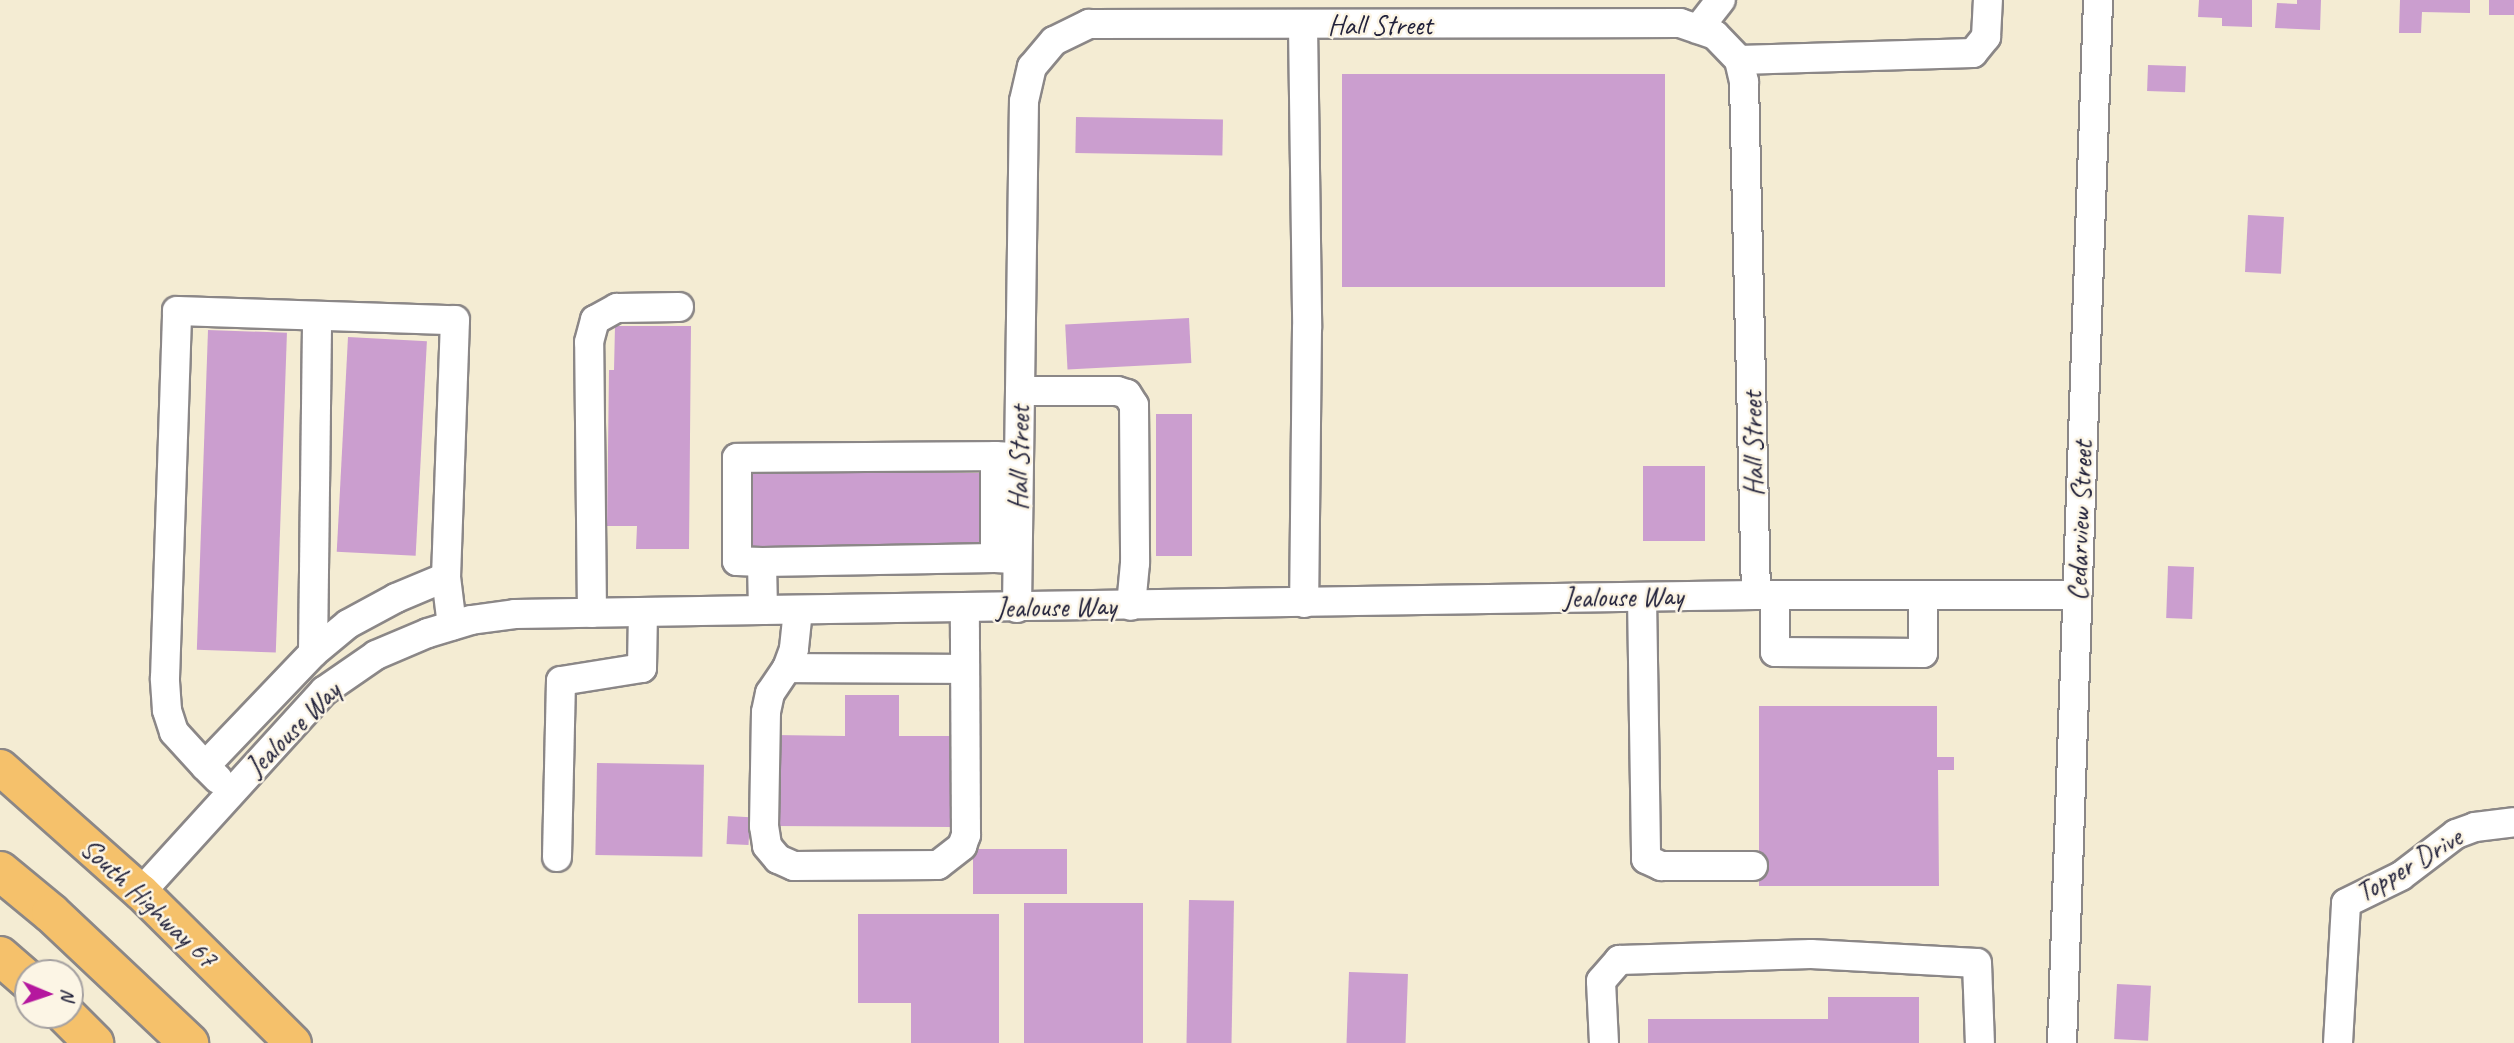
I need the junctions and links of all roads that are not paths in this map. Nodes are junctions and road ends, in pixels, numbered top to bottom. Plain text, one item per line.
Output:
1 (1721, 0) edge
2 (1987, 0) edge
3 (2098, 0) edge
4 (1575, 12) edge
5 (1303, 25) junction
6 (1698, 29) junction
7 (1739, 60) junction
8 (679, 307) dead end
9 (317, 316) junction
10 (1020, 391) junction
11 (1007, 457) junction
12 (1007, 559) junction
13 (762, 562) junction
14 (446, 577) junction
15 (2077, 594) junction
16 (1766, 595) junction
17 (1923, 595) junction
18 (1642, 597) junction
19 (1304, 603) junction
20 (1131, 606) junction
21 (965, 608) junction
22 (1017, 608) junction
23 (763, 610) junction
24 (798, 610) junction
25 (592, 613) junction
26 (643, 613) junction
27 (452, 626) junction
28 (313, 653) junction
29 (787, 668) junction
30 (965, 669) junction
31 (205, 766) junction
32 (0, 767) edge
33 (232, 792) junction
34 (2514, 822) edge
35 (557, 857) dead end
36 (1753, 866) dead end
37 (0, 871) edge
38 (141, 892) junction
39 (0, 956) edge
40 (14, 968) edge
41 (80, 1029) edge
42 (94, 1043) edge
43 (189, 1043) edge
44 (293, 1043) edge
45 (1604, 1043) edge
46 (1980, 1043) edge
47 (2062, 1043) edge
48 (2338, 1043) edge

1 - 6 street
2 - 7 street
3 - 15 street, Cedarview Street
4 - 5 street, Hall Street
4 - 6 street, Hall Street
5 - 10 street, Hall Street
5 - 19 street
6 - 7 street, Hall Street
7 - 16 street, Hall Street
8 - 25 street
9 - 14 street
9 - 28 street
9 - 31 street
10 - 11 street, Hall Street
10 - 20 street
11 - 12 street, Hall Street
11 - 13 street
12 - 13 street
12 - 22 street, Hall Street
13 - 23 street
14 - 27 street
14 - 28 street
15 - 17 street, Jealouse Way
15 - 47 street, Cedarview Street
16 - 17 street, Jealouse Way
16 - 17 street, Hall Street
16 - 18 street, Jealouse Way
18 - 19 street, Jealouse Way
18 - 36 street
19 - 20 street, Jealouse Way
20 - 22 street, Jealouse Way
21 - 22 street, Jealouse Way
21 - 24 street, Jealouse Way
21 - 30 street
23 - 24 street, Jealouse Way
23 - 26 street, Jealouse Way
24 - 29 street
25 - 26 street, Jealouse Way
25 - 27 street, Jealouse Way
26 - 35 street
27 - 33 street, Jealouse Way
28 - 31 street
29 - 30 street
29 - 30 street
31 - 33 street
32 - 38 main road, South Highway 67
33 - 38 street, Jealouse Way
34 - 48 street, Topper Drive
37 - 43 highway
38 - 44 main road, South Highway 67
39 - 40 highway
41 - 42 highway
45 - 46 street

